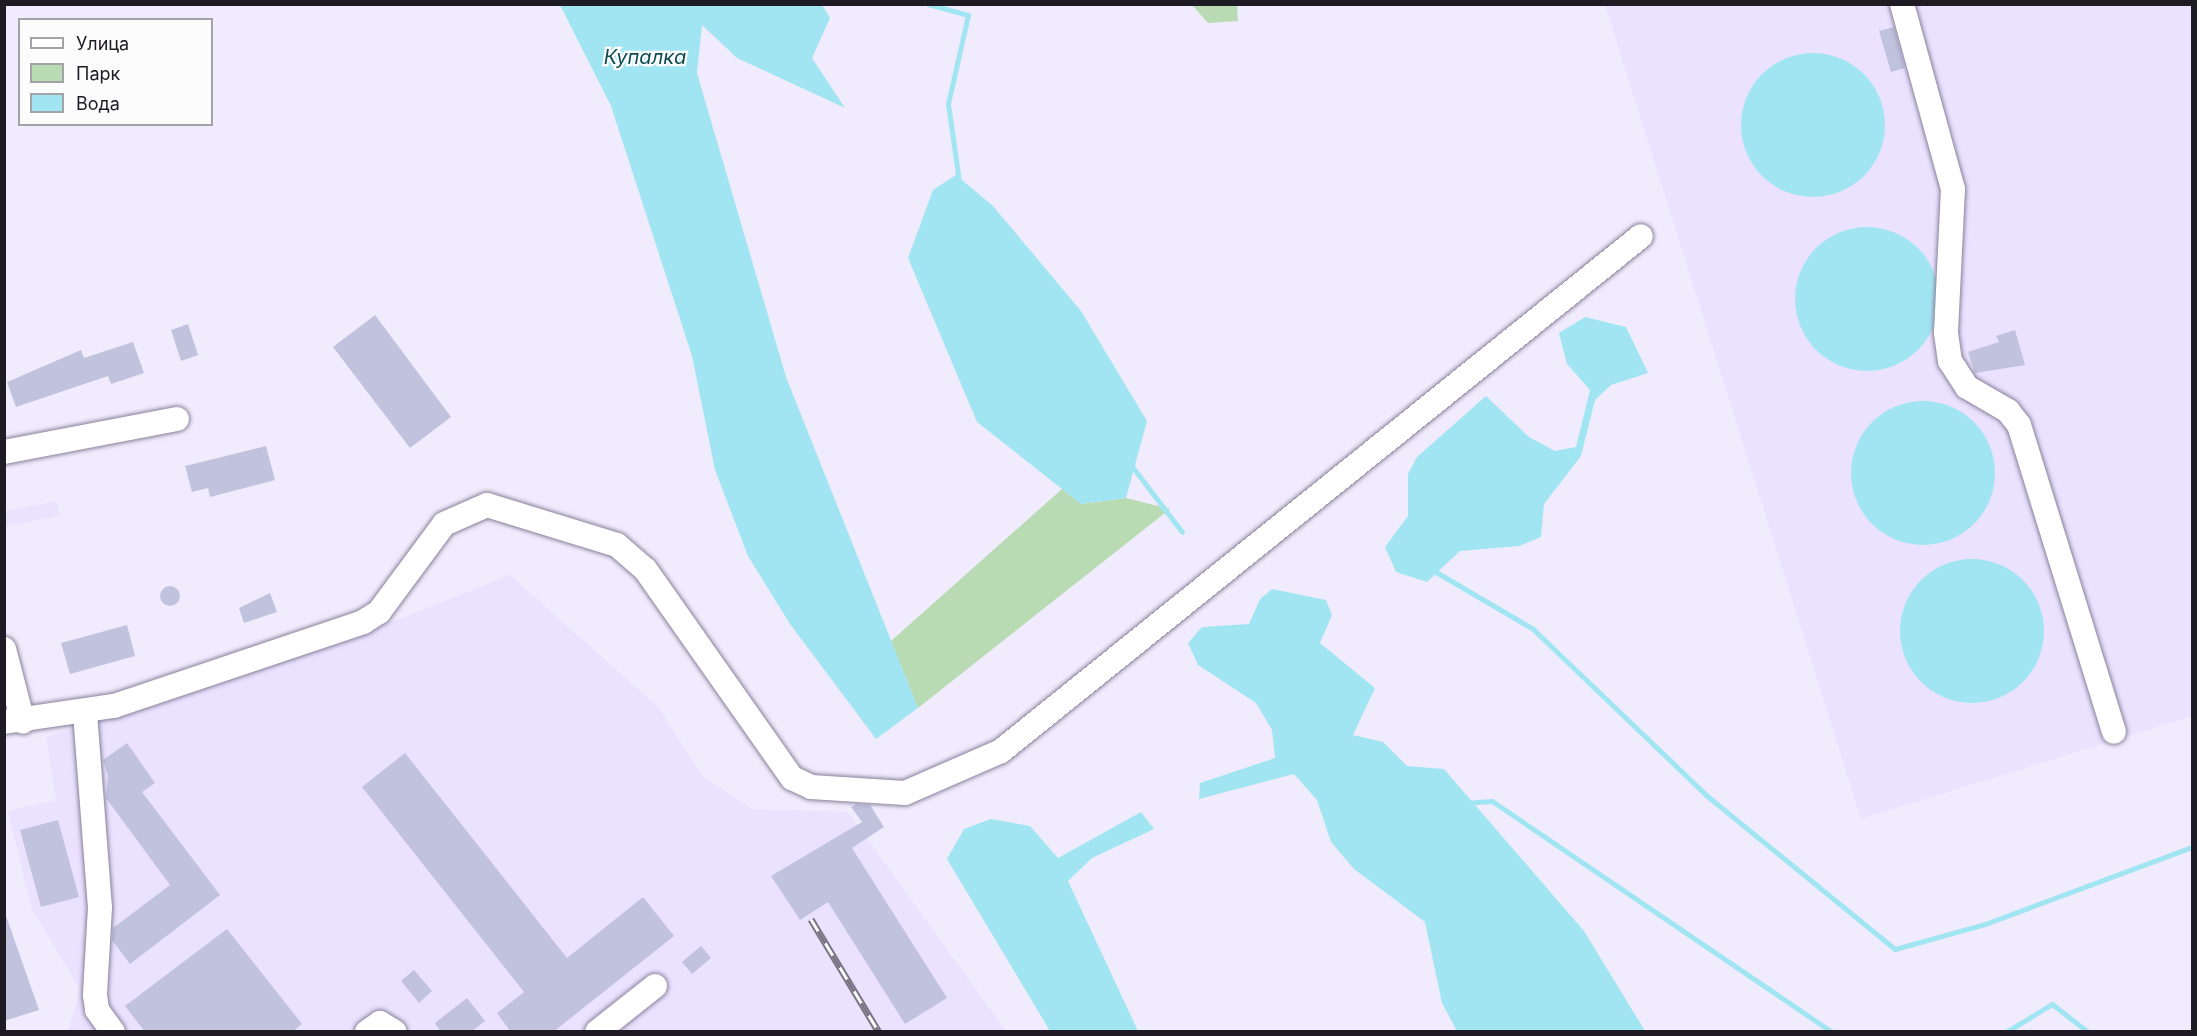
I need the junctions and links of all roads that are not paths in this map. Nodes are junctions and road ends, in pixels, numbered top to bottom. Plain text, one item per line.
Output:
1 (1902, 4) edge
2 (1641, 236) dead end
3 (177, 419) dead end
4 (4, 452) edge
5 (4, 649) edge
6 (85, 713) junction
7 (14, 722) edge
8 (2114, 732) dead end
9 (655, 986) dead end
10 (113, 1032) edge
11 (367, 1032) edge
12 (395, 1032) edge
13 (597, 1032) edge

1 - 8 street
2 - 6 street
3 - 4 street
5 - 7 street
6 - 7 street
6 - 10 street
9 - 13 street
11 - 12 street

